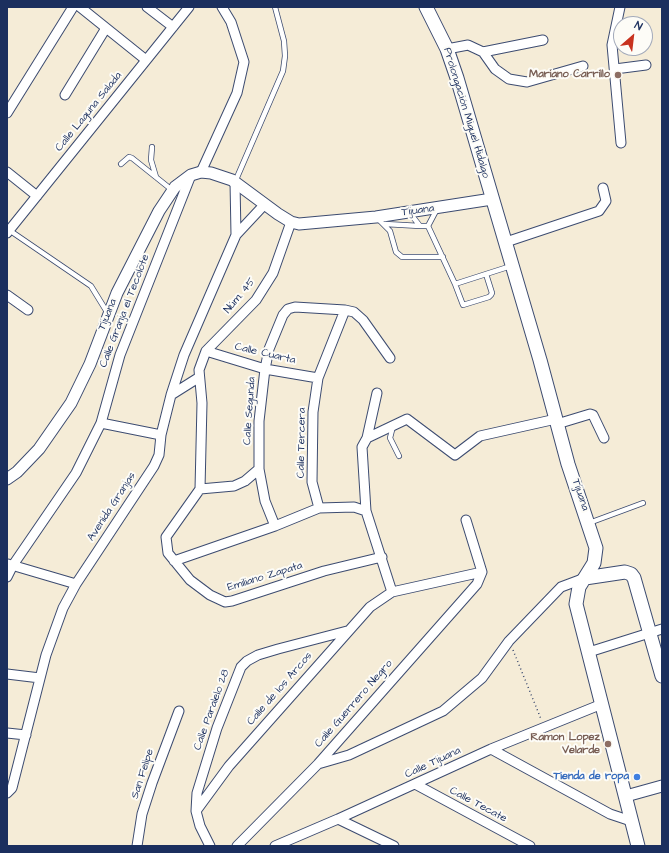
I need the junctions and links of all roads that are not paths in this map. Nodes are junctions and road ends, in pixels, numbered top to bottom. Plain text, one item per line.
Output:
1 (73, 7) edge
2 (80, 7) edge
3 (147, 7) edge
4 (189, 7) edge
5 (222, 7) edge
6 (275, 7) edge
7 (426, 7) edge
8 (620, 7) edge
9 (173, 27) junction
10 (106, 28) junction
11 (543, 40) dead end
12 (447, 49) junction
13 (483, 52) junction
14 (146, 60) junction
15 (646, 65) dead end
16 (583, 66) dead end
17 (615, 69) junction
18 (65, 95) dead end
19 (7, 113) edge
20 (621, 143) dead end
21 (152, 147) dead end
22 (121, 164) dead end
23 (7, 172) edge
24 (196, 174) junction
25 (156, 178) junction
26 (235, 182) junction
27 (603, 188) dead end
28 (172, 190) junction
29 (37, 196) junction
30 (492, 199) junction
31 (264, 204) junction
32 (438, 208) junction
33 (408, 212) junction
34 (376, 217) junction
35 (291, 222) junction
36 (385, 224) junction
37 (420, 226) junction
38 (428, 226) junction
39 (8, 231) edge
40 (236, 235) junction
41 (506, 242) junction
42 (443, 257) junction
43 (512, 266) junction
44 (486, 274) junction
45 (455, 284) junction
46 (7, 294) edge
47 (28, 310) dead end
48 (345, 310) junction
49 (108, 314) junction
50 (206, 351) junction
51 (390, 358) dead end
52 (265, 369) junction
53 (198, 378) junction
54 (318, 378) junction
55 (377, 393) dead end
56 (171, 395) junction
57 (557, 422) junction
58 (100, 423) junction
59 (394, 425) junction
60 (161, 435) junction
61 (367, 438) junction
62 (604, 438) dead end
63 (399, 456) dead end
64 (259, 469) junction
65 (7, 479) edge
66 (200, 489) junction
67 (644, 503) dead end
68 (319, 508) junction
69 (366, 511) junction
70 (466, 520) dead end
71 (589, 523) junction
72 (275, 526) junction
73 (382, 557) junction
74 (174, 561) junction
75 (10, 564) edge
76 (482, 572) junction
77 (7, 577) edge
78 (585, 578) junction
79 (76, 584) junction
80 (392, 592) junction
81 (347, 631) junction
82 (656, 631) edge
83 (589, 652) junction
84 (7, 674) edge
85 (662, 676) edge
86 (40, 678) junction
87 (602, 704) junction
88 (179, 711) dead end
89 (7, 733) edge
90 (26, 734) junction
91 (491, 749) junction
92 (318, 764) junction
93 (415, 784) junction
94 (662, 786) edge
95 (8, 793) edge
96 (626, 796) junction
97 (196, 811) junction
98 (338, 820) junction
99 (631, 821) junction
100 (137, 846) edge
101 (210, 846) edge
102 (237, 846) edge
103 (275, 846) edge
104 (394, 846) edge
105 (530, 846) edge
106 (638, 846) edge

1 - 19 street
2 - 10 street
3 - 9 street
4 - 9 street, Calle Laguna Salada
5 - 24 street, Calle Granja el Tecolote
6 - 26 lane
7 - 12 main road, Prolongación Miguel Hidalgo
8 - 17 street
9 - 14 street, Calle Laguna Salada
10 - 14 street
10 - 18 street
11 - 13 street
12 - 13 street
12 - 30 main road, Prolongación Miguel Hidalgo
13 - 16 street
14 - 29 street, Calle Laguna Salada
15 - 17 street
17 - 20 street
21 - 25 lane
22 - 25 lane
23 - 29 street
24 - 26 street
24 - 28 street, Tijuana
24 - 58 street, Calle Granja el Tecolote
25 - 28 lane
26 - 31 street
26 - 40 street, Avenida Granjas
27 - 41 street
28 - 49 street, Tijuana
29 - 39 street, Calle Laguna Salada
30 - 32 street, Tijuana
30 - 41 main road, Tijuana
31 - 35 street
31 - 40 street, Avenida Granjas
32 - 33 street, Tijuana
32 - 38 lane
33 - 34 street, Tijuana
33 - 37 lane
34 - 35 street, Tijuana
34 - 36 lane
35 - 50 street, Núm. 45
36 - 37 lane
36 - 42 lane
37 - 38 lane
38 - 42 lane
39 - 49 lane
40 - 56 street, Avenida Granjas
41 - 43 main road, Tijuana
42 - 45 lane
43 - 44 lane
43 - 57 main road, Tijuana
44 - 45 lane
44 - 45 lane
46 - 47 street
48 - 51 street
48 - 52 street, Calle Segunda
48 - 54 street, Calle Tercera
49 - 65 street, Tijuana
50 - 52 street, Calle Cuarta
50 - 53 street, Núm. 45
52 - 54 street, Calle Cuarta
52 - 64 street, Calle Segunda
53 - 56 street
53 - 66 street
54 - 68 street, Calle Tercera
55 - 61 street
56 - 60 street, Avenida Granjas
57 - 59 street
57 - 62 street
57 - 71 main road, Tijuana
58 - 60 street
58 - 75 street, Calle Granja el Tecolote
59 - 61 street
59 - 63 lane
60 - 79 street, Avenida Granjas
61 - 69 street
64 - 66 street
64 - 72 street, Calle Segunda
66 - 74 street, Emiliano Zapata
67 - 71 lane
68 - 69 street
68 - 72 street
69 - 73 street
70 - 76 street
71 - 78 main road, Tijuana
72 - 74 street
73 - 74 street, Emiliano Zapata
73 - 80 street
75 - 77 street, Calle Granja el Tecolote
75 - 79 street
76 - 80 street
76 - 92 street, Calle Guerrero Negro
78 - 82 main road
78 - 83 main road, Tijuana
78 - 92 street
79 - 86 street, Avenida Granjas
80 - 81 street, Calle de los Arcos
81 - 97 street, Calle de los Arcos
81 - 97 street, Calle Paralelo 28
82 - 83 street
82 - 85 main road
83 - 87 main road, Tijuana
84 - 86 street
86 - 90 street, Avenida Granjas
87 - 91 street, Calle Tijuana
87 - 96 main road, Tijuana
88 - 100 street, San Felipe
89 - 90 street
90 - 95 street, Avenida Granjas
91 - 93 street, Calle Tijuana
91 - 99 street
92 - 102 street, Calle Guerrero Negro
93 - 98 street, Calle Tijuana
93 - 105 street, Calle Tecate
94 - 96 street
96 - 99 main road, Tijuana
97 - 101 street, Calle Paralelo 28
98 - 103 street, Calle Tijuana
98 - 104 street
99 - 106 main road, Tijuana

